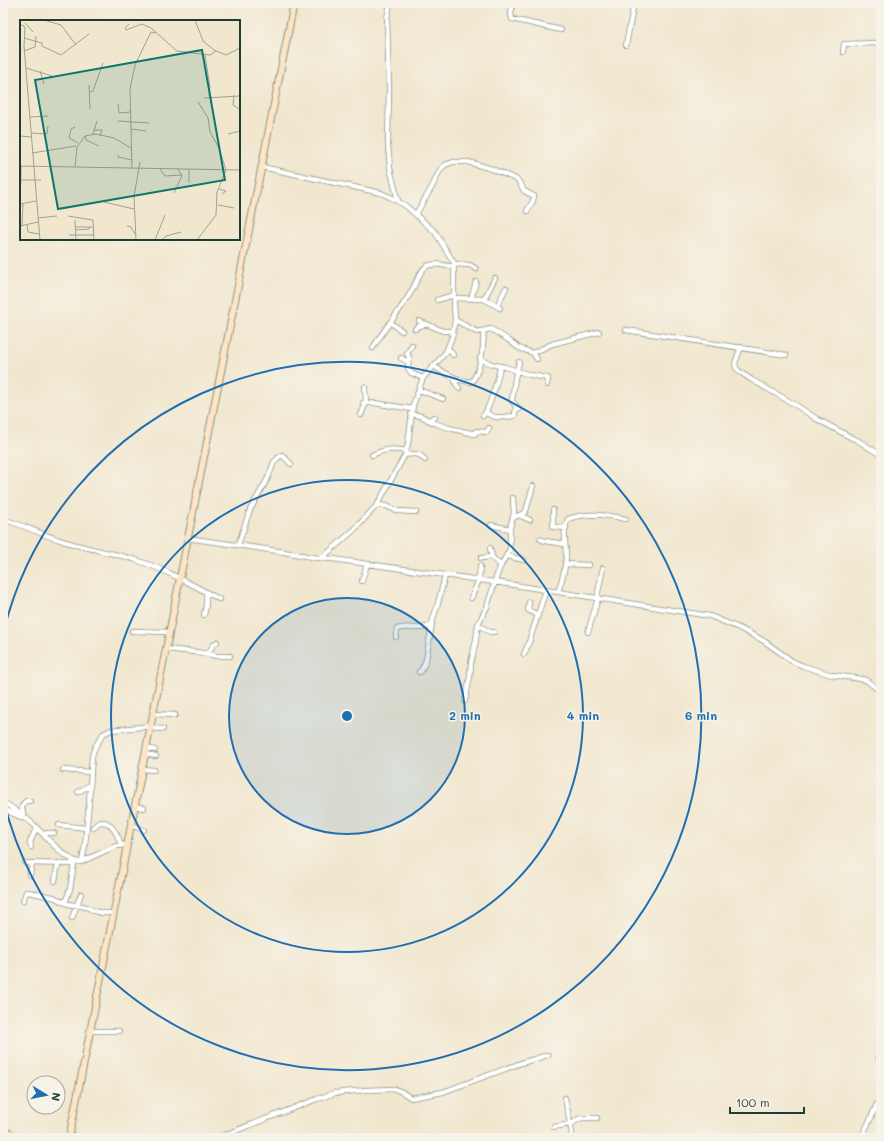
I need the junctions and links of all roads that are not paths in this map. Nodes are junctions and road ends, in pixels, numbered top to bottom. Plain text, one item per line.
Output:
1 (294, 3) edge
2 (390, 3) edge
3 (513, 3) edge
4 (634, 3) edge
5 (561, 30) dead end
6 (881, 43) edge
7 (626, 45) dead end
8 (843, 52) dead end
9 (262, 167) junction
10 (398, 201) junction
11 (528, 211) dead end
12 (416, 214) junction
13 (454, 266) junction
14 (476, 269) dead end
15 (495, 278) dead end
16 (476, 282) dead end
17 (506, 288) dead end
18 (454, 296) junction
19 (472, 299) junction
20 (484, 299) junction
21 (437, 300) dead end
22 (455, 320) junction
23 (419, 321) dead end
24 (391, 323) junction
25 (428, 324) junction
26 (415, 329) dead end
27 (626, 330) dead end
28 (402, 331) dead end
29 (453, 331) junction
30 (483, 331) junction
31 (599, 332) dead end
32 (412, 345) dead end
33 (740, 347) junction
34 (373, 348) dead end
35 (447, 349) junction
36 (533, 353) junction
37 (786, 354) dead end
38 (453, 355) dead end
39 (401, 358) dead end
40 (480, 358) junction
41 (537, 359) dead end
42 (408, 362) junction
43 (519, 362) dead end
44 (433, 366) junction
45 (500, 366) junction
46 (517, 371) junction
47 (454, 377) junction
48 (423, 378) junction
49 (547, 385) dead end
50 (366, 387) dead end
51 (459, 388) dead end
52 (418, 390) junction
53 (443, 399) dead end
54 (364, 403) junction
55 (412, 412) junction
56 (361, 415) dead end
57 (435, 417) dead end
58 (428, 420) junction
59 (489, 428) dead end
60 (406, 453) junction
61 (372, 455) dead end
62 (881, 455) edge
63 (425, 460) dead end
64 (291, 464) dead end
65 (533, 486) dead end
66 (513, 498) dead end
67 (377, 505) junction
68 (553, 510) dead end
69 (416, 512) dead end
70 (514, 512) junction
71 (520, 515) junction
72 (513, 518) junction
73 (626, 519) dead end
74 (3, 520) edge
75 (530, 520) dead end
76 (491, 524) dead end
77 (566, 528) junction
78 (510, 529) junction
79 (188, 538) junction
80 (540, 539) dead end
81 (565, 544) junction
82 (238, 546) junction
83 (490, 548) dead end
84 (507, 556) junction
85 (492, 557) junction
86 (318, 558) junction
87 (481, 558) dead end
88 (524, 560) dead end
89 (367, 564) junction
90 (565, 564) junction
91 (588, 565) dead end
92 (480, 566) dead end
93 (501, 566) junction
94 (603, 568) dead end
95 (445, 576) junction
96 (180, 578) junction
97 (479, 580) junction
98 (362, 581) dead end
99 (494, 583) junction
100 (546, 590) junction
101 (206, 592) junction
102 (558, 592) junction
103 (471, 598) dead end
104 (598, 598) junction
105 (219, 599) dead end
106 (529, 602) dead end
107 (204, 615) dead end
108 (538, 615) junction
109 (478, 625) junction
110 (431, 626) junction
111 (132, 631) dead end
112 (169, 632) junction
113 (494, 632) dead end
114 (588, 632) dead end
115 (396, 636) dead end
116 (216, 642) dead end
117 (166, 649) junction
118 (208, 654) junction
119 (524, 654) dead end
120 (230, 656) dead end
121 (419, 672) dead end
122 (881, 692) edge
123 (465, 701) dead end
124 (153, 714) junction
125 (175, 715) dead end
126 (150, 727) junction
127 (163, 729) dead end
128 (155, 750) dead end
129 (146, 751) junction
130 (156, 756) dead end
131 (142, 769) junction
132 (64, 770) dead end
133 (154, 770) dead end
134 (91, 772) junction
135 (90, 785) junction
136 (78, 792) dead end
137 (30, 801) dead end
138 (3, 802) edge
139 (135, 806) junction
140 (144, 808) dead end
141 (3, 809) edge
142 (24, 817) junction
143 (28, 820) junction
144 (59, 825) dead end
145 (131, 825) junction
146 (86, 828) junction
147 (93, 828) dead end
148 (38, 829) junction
149 (144, 830) dead end
150 (54, 833) dead end
151 (44, 835) junction
152 (124, 845) junction
153 (31, 847) dead end
154 (82, 862) junction
155 (25, 863) dead end
156 (32, 863) junction
157 (58, 863) junction
158 (75, 863) junction
159 (30, 875) dead end
160 (55, 881) dead end
161 (80, 894) dead end
162 (23, 901) dead end
163 (66, 903) junction
164 (76, 906) junction
165 (114, 913) junction
166 (72, 918) dead end
167 (119, 1030) dead end
168 (90, 1031) junction
169 (881, 1047) edge
170 (548, 1054) dead end
171 (881, 1063) edge
172 (881, 1095) edge
173 (565, 1098) dead end
174 (597, 1118) dead end
175 (570, 1125) junction
176 (554, 1127) dead end
177 (3, 1129) edge
178 (571, 1136) edge
179 (21, 1138) edge
180 (69, 1138) edge
181 (217, 1138) edge
182 (575, 1138) edge
183 (861, 1138) edge

1 - 9 street
2 - 10 street
3 - 5 street
4 - 7 street
6 - 8 street
9 - 10 street
9 - 79 street
10 - 12 street
11 - 12 street
12 - 13 street
13 - 14 street
13 - 18 street
13 - 24 street
15 - 20 street
16 - 19 street
17 - 20 street
18 - 19 street
18 - 21 street
18 - 22 street
19 - 20 street
22 - 29 street
22 - 30 street
23 - 25 street
24 - 28 street
24 - 34 street
25 - 26 street
25 - 29 street
27 - 33 street
29 - 35 street
30 - 36 street
30 - 40 street
31 - 36 street
32 - 42 street
33 - 37 street
33 - 62 street
35 - 38 street
35 - 44 street
36 - 41 street
39 - 42 street
40 - 45 street
40 - 47 street
42 - 48 street
43 - 46 street
44 - 47 street
44 - 48 street
45 - 46 street
45 - 46 street
46 - 49 street
47 - 51 street
48 - 52 street
50 - 54 street
52 - 53 street
52 - 55 street
54 - 55 street
54 - 56 street
55 - 58 street
55 - 60 street
57 - 58 street
58 - 59 street
60 - 61 street
60 - 63 street
60 - 67 street
64 - 82 street
65 - 71 street
66 - 70 street
67 - 69 street
67 - 86 street
68 - 77 street
70 - 71 street
70 - 72 street
71 - 72 street
71 - 75 street
72 - 78 street
73 - 77 street
74 - 96 street
76 - 78 street
77 - 81 street
78 - 84 street
79 - 82 street
79 - 96 street
80 - 81 street
81 - 90 street
82 - 86 street
83 - 85 street
84 - 88 street
84 - 93 street
85 - 87 street
85 - 93 street
86 - 89 street
89 - 95 street
89 - 98 street
90 - 91 street
90 - 102 street
92 - 97 street
93 - 99 street
94 - 104 street
95 - 97 street
95 - 110 street
96 - 101 street
96 - 112 street
97 - 99 street
97 - 103 street
99 - 100 street
99 - 109 street
100 - 102 street
100 - 108 street
101 - 105 street
101 - 107 street
102 - 104 street
104 - 114 street
104 - 122 street
106 - 108 street
108 - 119 street
109 - 113 street
109 - 123 street
110 - 115 street
110 - 121 street
111 - 112 street
112 - 117 street
116 - 118 street
117 - 118 street
117 - 124 street
118 - 120 street
124 - 125 street
124 - 126 street
126 - 127 street
126 - 129 street
126 - 134 street
128 - 129 street
129 - 130 street
129 - 131 street
131 - 133 street
131 - 139 street
132 - 134 street
134 - 135 street
135 - 136 street
135 - 146 street
137 - 142 street
138 - 142 street
139 - 140 street
139 - 145 street
141 - 143 street
142 - 143 street
143 - 148 street
144 - 146 street
145 - 149 street
145 - 152 street
146 - 154 street
147 - 152 street
148 - 151 street
148 - 153 street
150 - 151 street
151 - 158 street
152 - 154 street
152 - 165 street
154 - 158 street
155 - 156 street
156 - 157 street
156 - 159 street
157 - 158 street
157 - 160 street
158 - 163 street
161 - 164 street
162 - 163 street
163 - 164 street
164 - 165 street
164 - 166 street
165 - 168 street
167 - 168 street
168 - 180 street
169 - 171 street
170 - 181 street
172 - 183 street
173 - 175 street
174 - 175 street
175 - 176 street
175 - 178 street
177 - 179 street
178 - 182 street

